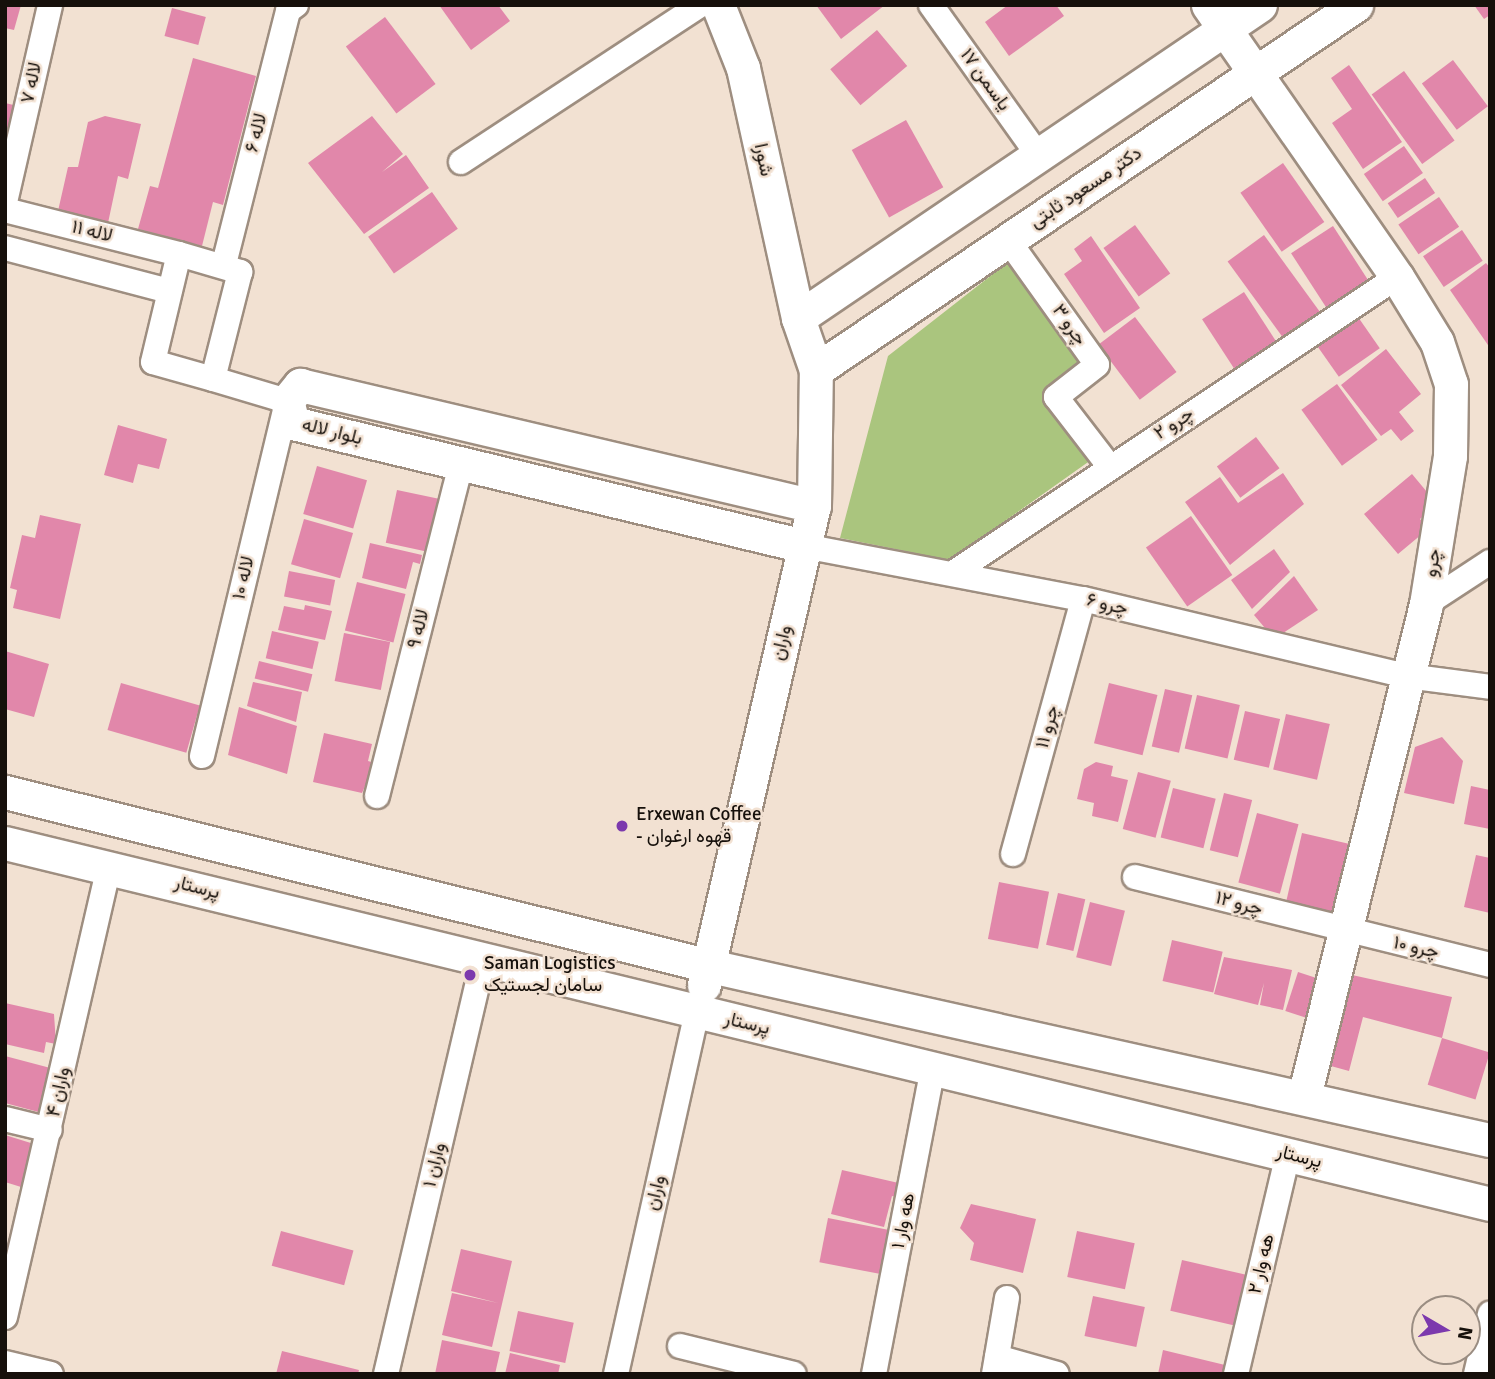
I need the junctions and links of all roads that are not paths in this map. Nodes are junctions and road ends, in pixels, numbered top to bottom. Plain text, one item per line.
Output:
1 (50, 5) edge
2 (700, 5) edge
3 (718, 5) edge
4 (931, 5) edge
5 (1260, 5) edge
6 (1356, 5) edge
7 (289, 7) edge
8 (1216, 17) edge
9 (1253, 75) junction
10 (1038, 155) junction
11 (461, 162) dead end
12 (5, 202) edge
13 (5, 210) edge
14 (1009, 240) junction
15 (5, 248) edge
16 (179, 254) junction
17 (224, 264) junction
18 (1397, 277) junction
19 (169, 291) junction
20 (798, 318) junction
21 (816, 370) junction
22 (213, 379) junction
23 (287, 401) junction
24 (461, 463) junction
25 (1110, 467) junction
26 (814, 506) junction
27 (804, 546) junction
28 (1490, 562) edge
29 (953, 573) junction
30 (1083, 600) junction
31 (1426, 604) junction
32 (1407, 676) junction
33 (1490, 687) edge
34 (202, 756) dead end
35 (5, 792) edge
36 (377, 796) dead end
37 (5, 843) edge
38 (1013, 854) dead end
39 (109, 867) junction
40 (1135, 877) dead end
41 (1343, 932) junction
42 (484, 957) junction
43 (710, 965) junction
44 (1490, 965) edge
45 (697, 1013) junction
46 (933, 1067) junction
47 (1304, 1097) junction
48 (5, 1119) edge
49 (50, 1130) junction
50 (1490, 1140) edge
51 (1288, 1154) junction
52 (1490, 1204) edge
53 (1007, 1298) dead end
54 (1490, 1314) edge
55 (5, 1317) edge
56 (680, 1346) dead end
57 (5, 1363) edge
58 (995, 1365) edge
59 (51, 1374) edge
60 (386, 1374) edge
61 (616, 1374) edge
62 (794, 1374) edge
63 (874, 1374) edge
64 (1057, 1374) edge
65 (1236, 1374) edge
66 (1476, 1374) edge

1 - 12 street, لاله ۷
2 - 11 street
3 - 20 street, شورا
4 - 10 street, یاسمن ۱۷
5 - 8 street
6 - 9 street, دکتر مسعود ثابتی
7 - 17 street, لاله ۶
8 - 9 street, چرو
8 - 10 street
9 - 14 street, دکتر مسعود ثابتی
9 - 18 street, چرو
10 - 20 street
13 - 16 street, لاله ۱۱
14 - 21 street, دکتر مسعود ثابتی
14 - 25 street, چرو ۳
15 - 19 street, لاله ۱۱
16 - 17 street, لاله ۱۱
16 - 19 street
17 - 22 street
18 - 25 street, چرو ۲
18 - 31 street, چرو
19 - 22 street
20 - 21 street, واران
21 - 26 street, واران
22 - 23 street
23 - 24 street, بلوار لاله
23 - 26 street, بلوار لاله
23 - 34 street, لاله ۱۰
24 - 27 street, بلوار لاله
24 - 36 street, لاله ۹
25 - 29 street, چرو ۲
26 - 27 street, واران
27 - 29 street, چرو ۶
27 - 43 street, واران
28 - 31 street
29 - 30 street, چرو ۶
30 - 32 street, چرو ۶
30 - 38 street, چرو ۱۱
31 - 32 street, چرو
32 - 33 street, چرو ۶
32 - 41 street, چرو
35 - 43 street
37 - 39 street, پرستار
39 - 42 street, پرستار
39 - 49 street, واران ۴
40 - 41 street, چرو ۱۲
41 - 44 street, چرو ۱۰
41 - 47 street, چرو
42 - 45 street, پرستار
42 - 60 street, واران ۱
43 - 45 street
43 - 47 street
45 - 46 street, پرستار
45 - 61 street, واران
46 - 51 street, پرستار
46 - 63 street, هه وار ۱
47 - 50 street
48 - 49 street
49 - 55 street, واران ۴
51 - 52 street, پرستار
51 - 65 street, هه وار ۲
53 - 58 street
54 - 66 street
56 - 62 street
57 - 59 street
58 - 64 street

